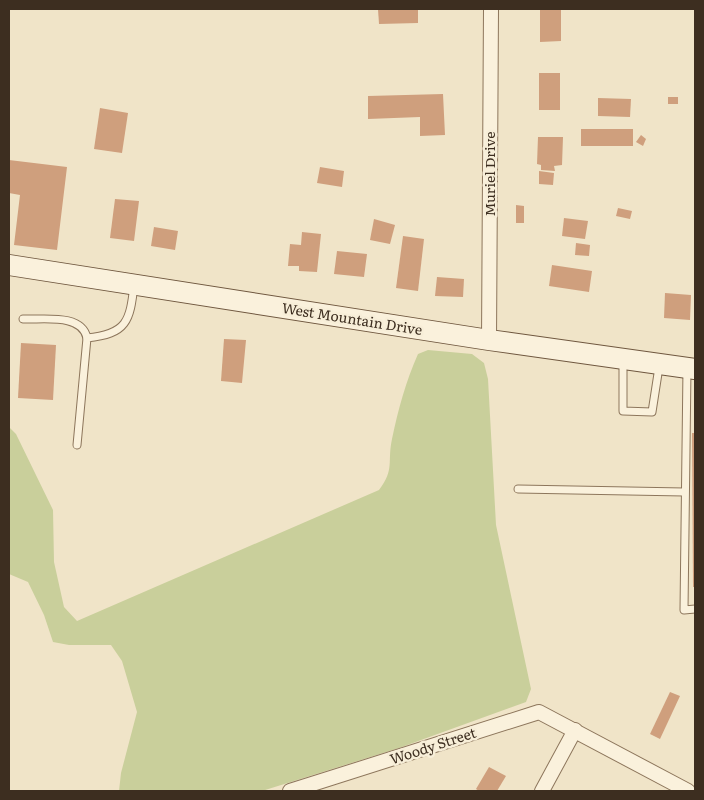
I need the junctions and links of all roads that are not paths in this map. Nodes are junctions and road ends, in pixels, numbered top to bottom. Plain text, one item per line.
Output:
1 (491, 9) edge
2 (9, 265) edge
3 (134, 285) junction
4 (23, 319) dead end
5 (87, 338) junction
6 (489, 340) junction
7 (623, 359) junction
8 (659, 364) junction
9 (691, 369) edge
10 (77, 445) dead end
11 (518, 489) dead end
12 (684, 492) junction
13 (695, 609) edge
14 (574, 730) junction
15 (290, 791) edge
16 (542, 791) edge
17 (688, 791) edge

1 - 6 street, Muriel Drive
2 - 3 street, West Mountain Drive
3 - 5 lane
3 - 6 street, West Mountain Drive
4 - 5 lane
5 - 10 lane
6 - 7 street, West Mountain Drive
7 - 8 street, West Mountain Drive
7 - 8 lane
8 - 9 street, West Mountain Drive
9 - 12 lane
11 - 12 lane
12 - 13 lane
14 - 15 street, Woody Street
14 - 16 street
14 - 17 street, Woody Street

